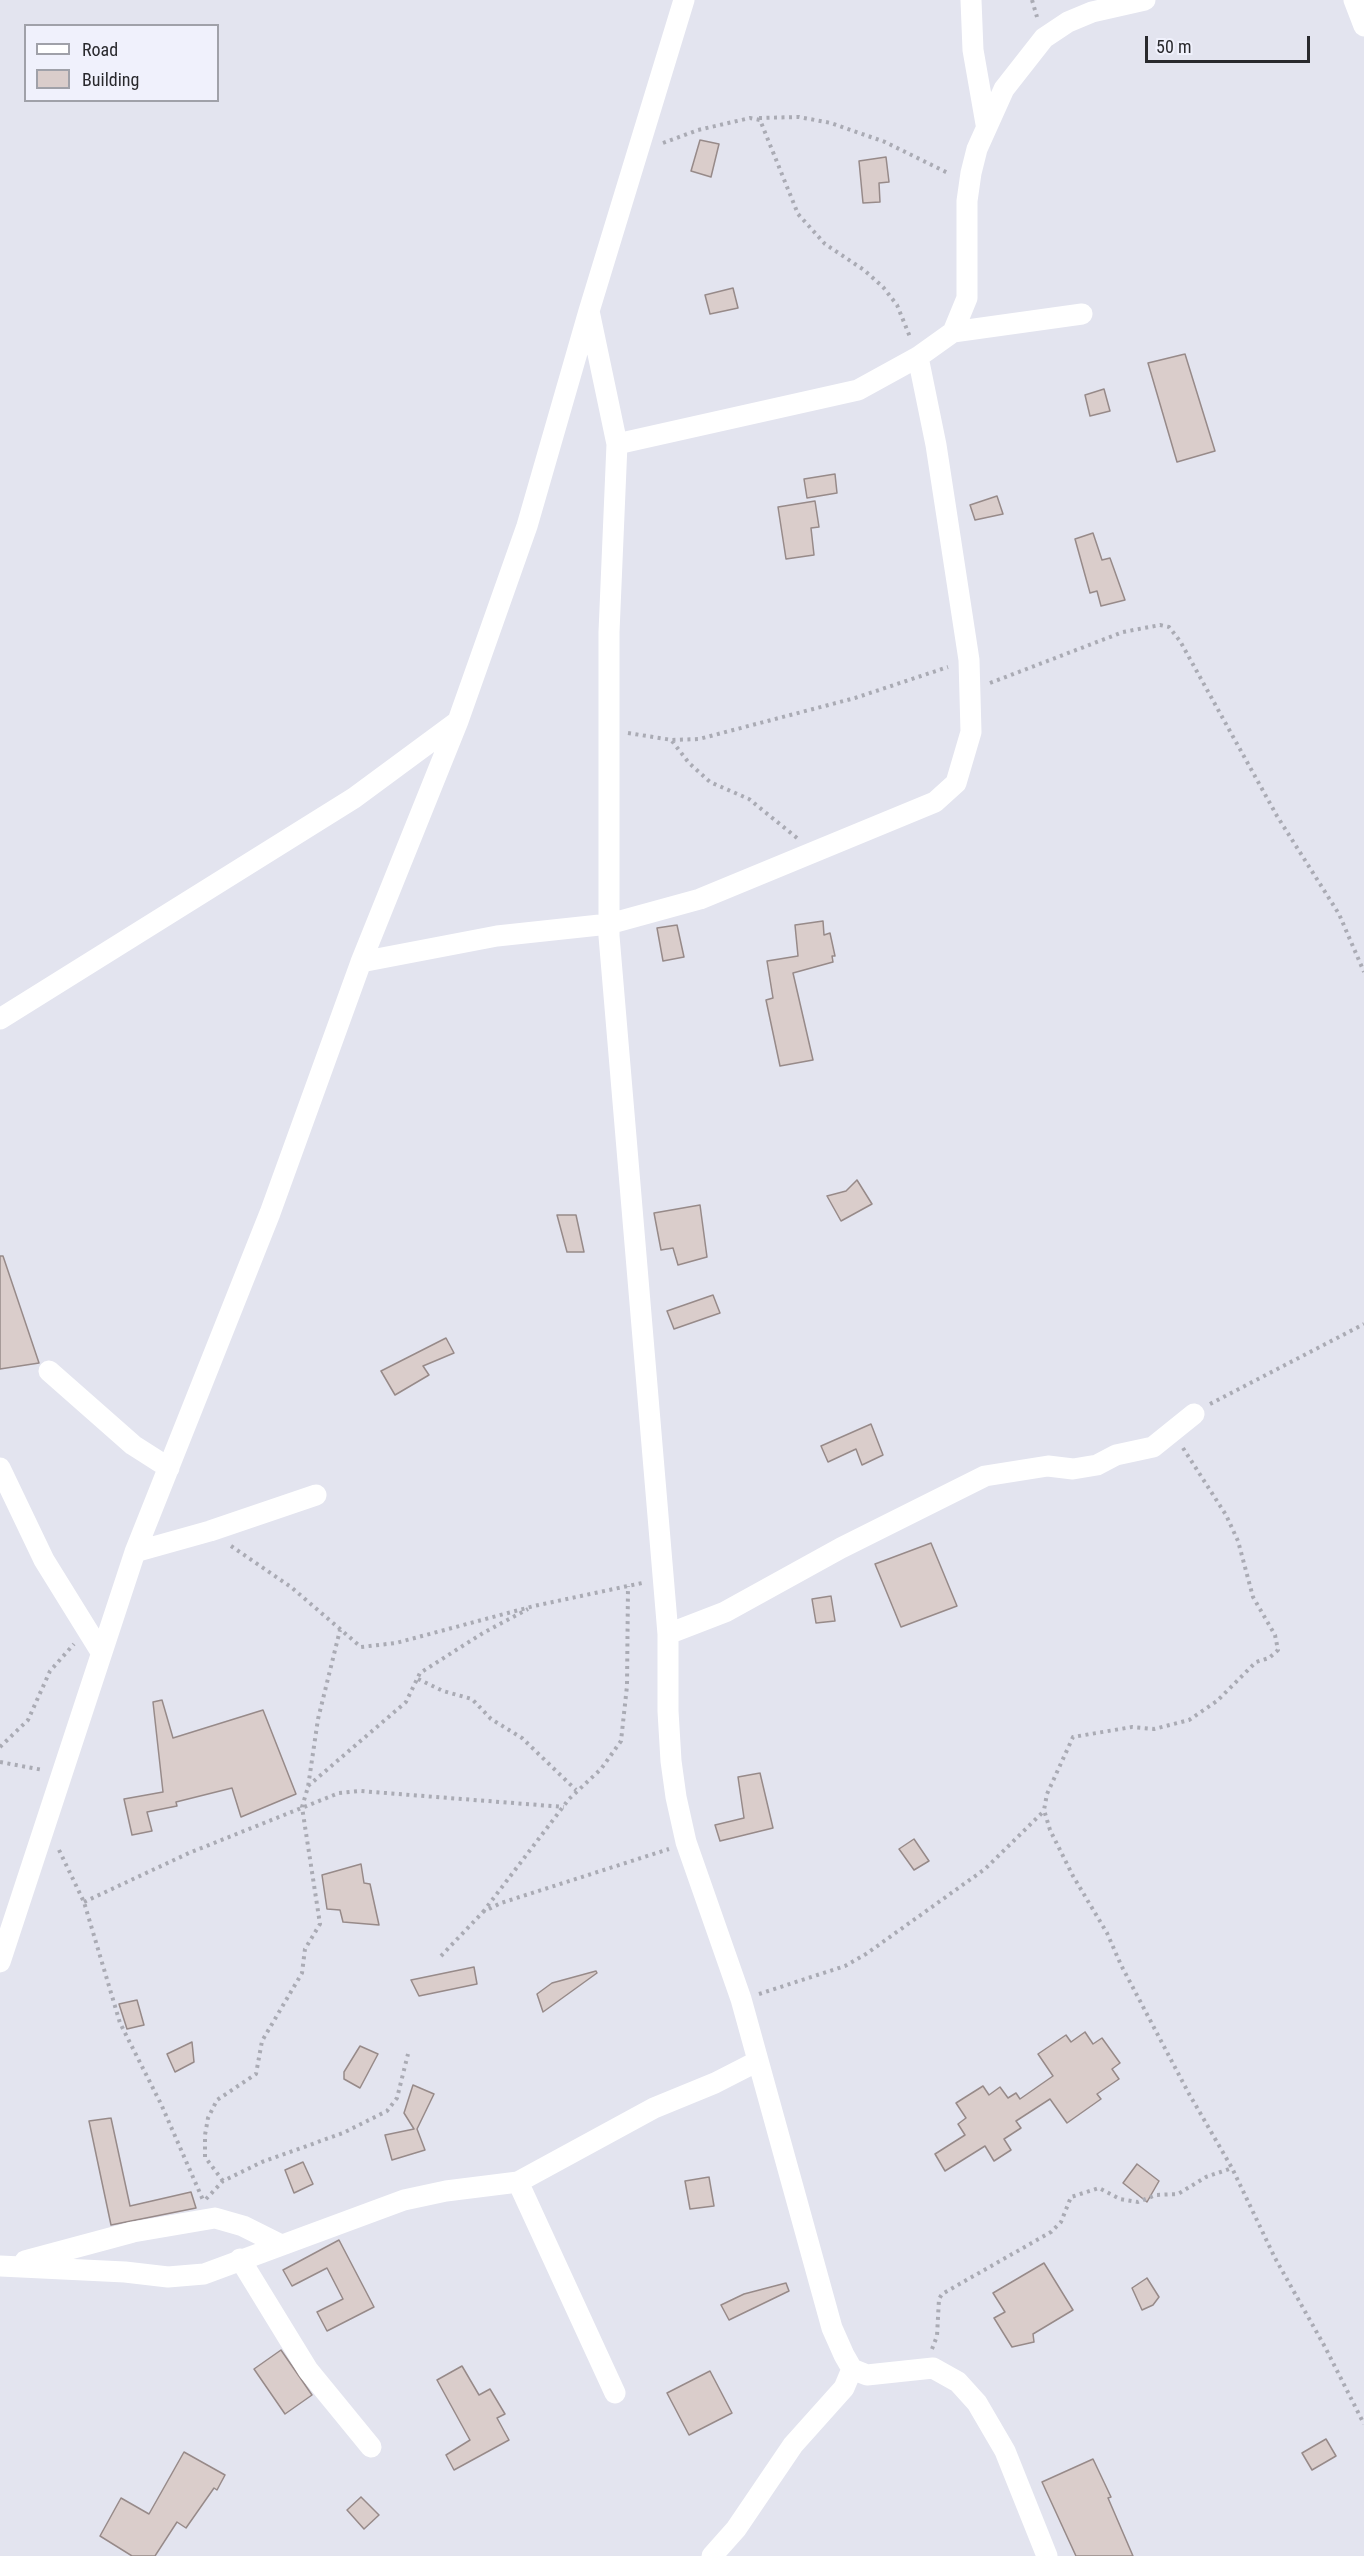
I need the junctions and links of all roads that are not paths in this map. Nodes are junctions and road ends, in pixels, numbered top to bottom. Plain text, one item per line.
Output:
1 (684, 0) edge
2 (971, 0) edge
3 (1145, 0) edge
4 (1354, 0) edge
5 (1364, 26) edge
6 (986, 124) junction
7 (589, 311) junction
8 (1082, 314) dead end
9 (953, 332) junction
10 (918, 357) junction
11 (617, 444) junction
12 (458, 722) junction
13 (609, 924) junction
14 (362, 962) junction
15 (0, 1019) edge
16 (49, 1371) dead end
17 (1194, 1414) road end
18 (0, 1468) edge
19 (169, 1468) junction
20 (316, 1495) dead end
21 (135, 1552) junction
22 (668, 1634) junction
23 (101, 1652) junction
24 (0, 1962) edge
25 (758, 2061) junction
26 (518, 2182) junction
27 (279, 2244) junction
28 (240, 2259) junction
29 (2, 2266) edge
30 (852, 2369) junction
31 (615, 2393) dead end
32 (371, 2447) dead end
33 (712, 2556) edge
34 (1047, 2556) edge

1 - 7 street
2 - 6 street
3 - 6 street
4 - 5 street
6 - 9 street
7 - 11 street
7 - 12 street
8 - 9 street
9 - 10 street
10 - 11 street
10 - 13 street
11 - 13 street
12 - 14 street
12 - 15 street
13 - 14 street
13 - 22 street
14 - 19 street
16 - 19 street
17 - 22 street
18 - 23 street
19 - 21 street
20 - 21 street
21 - 23 street
22 - 25 street
23 - 24 street
25 - 26 street
25 - 30 street
26 - 27 street
26 - 31 street
27 - 28 street
27 - 29 street
28 - 29 street
28 - 32 street
30 - 33 street
30 - 34 street

